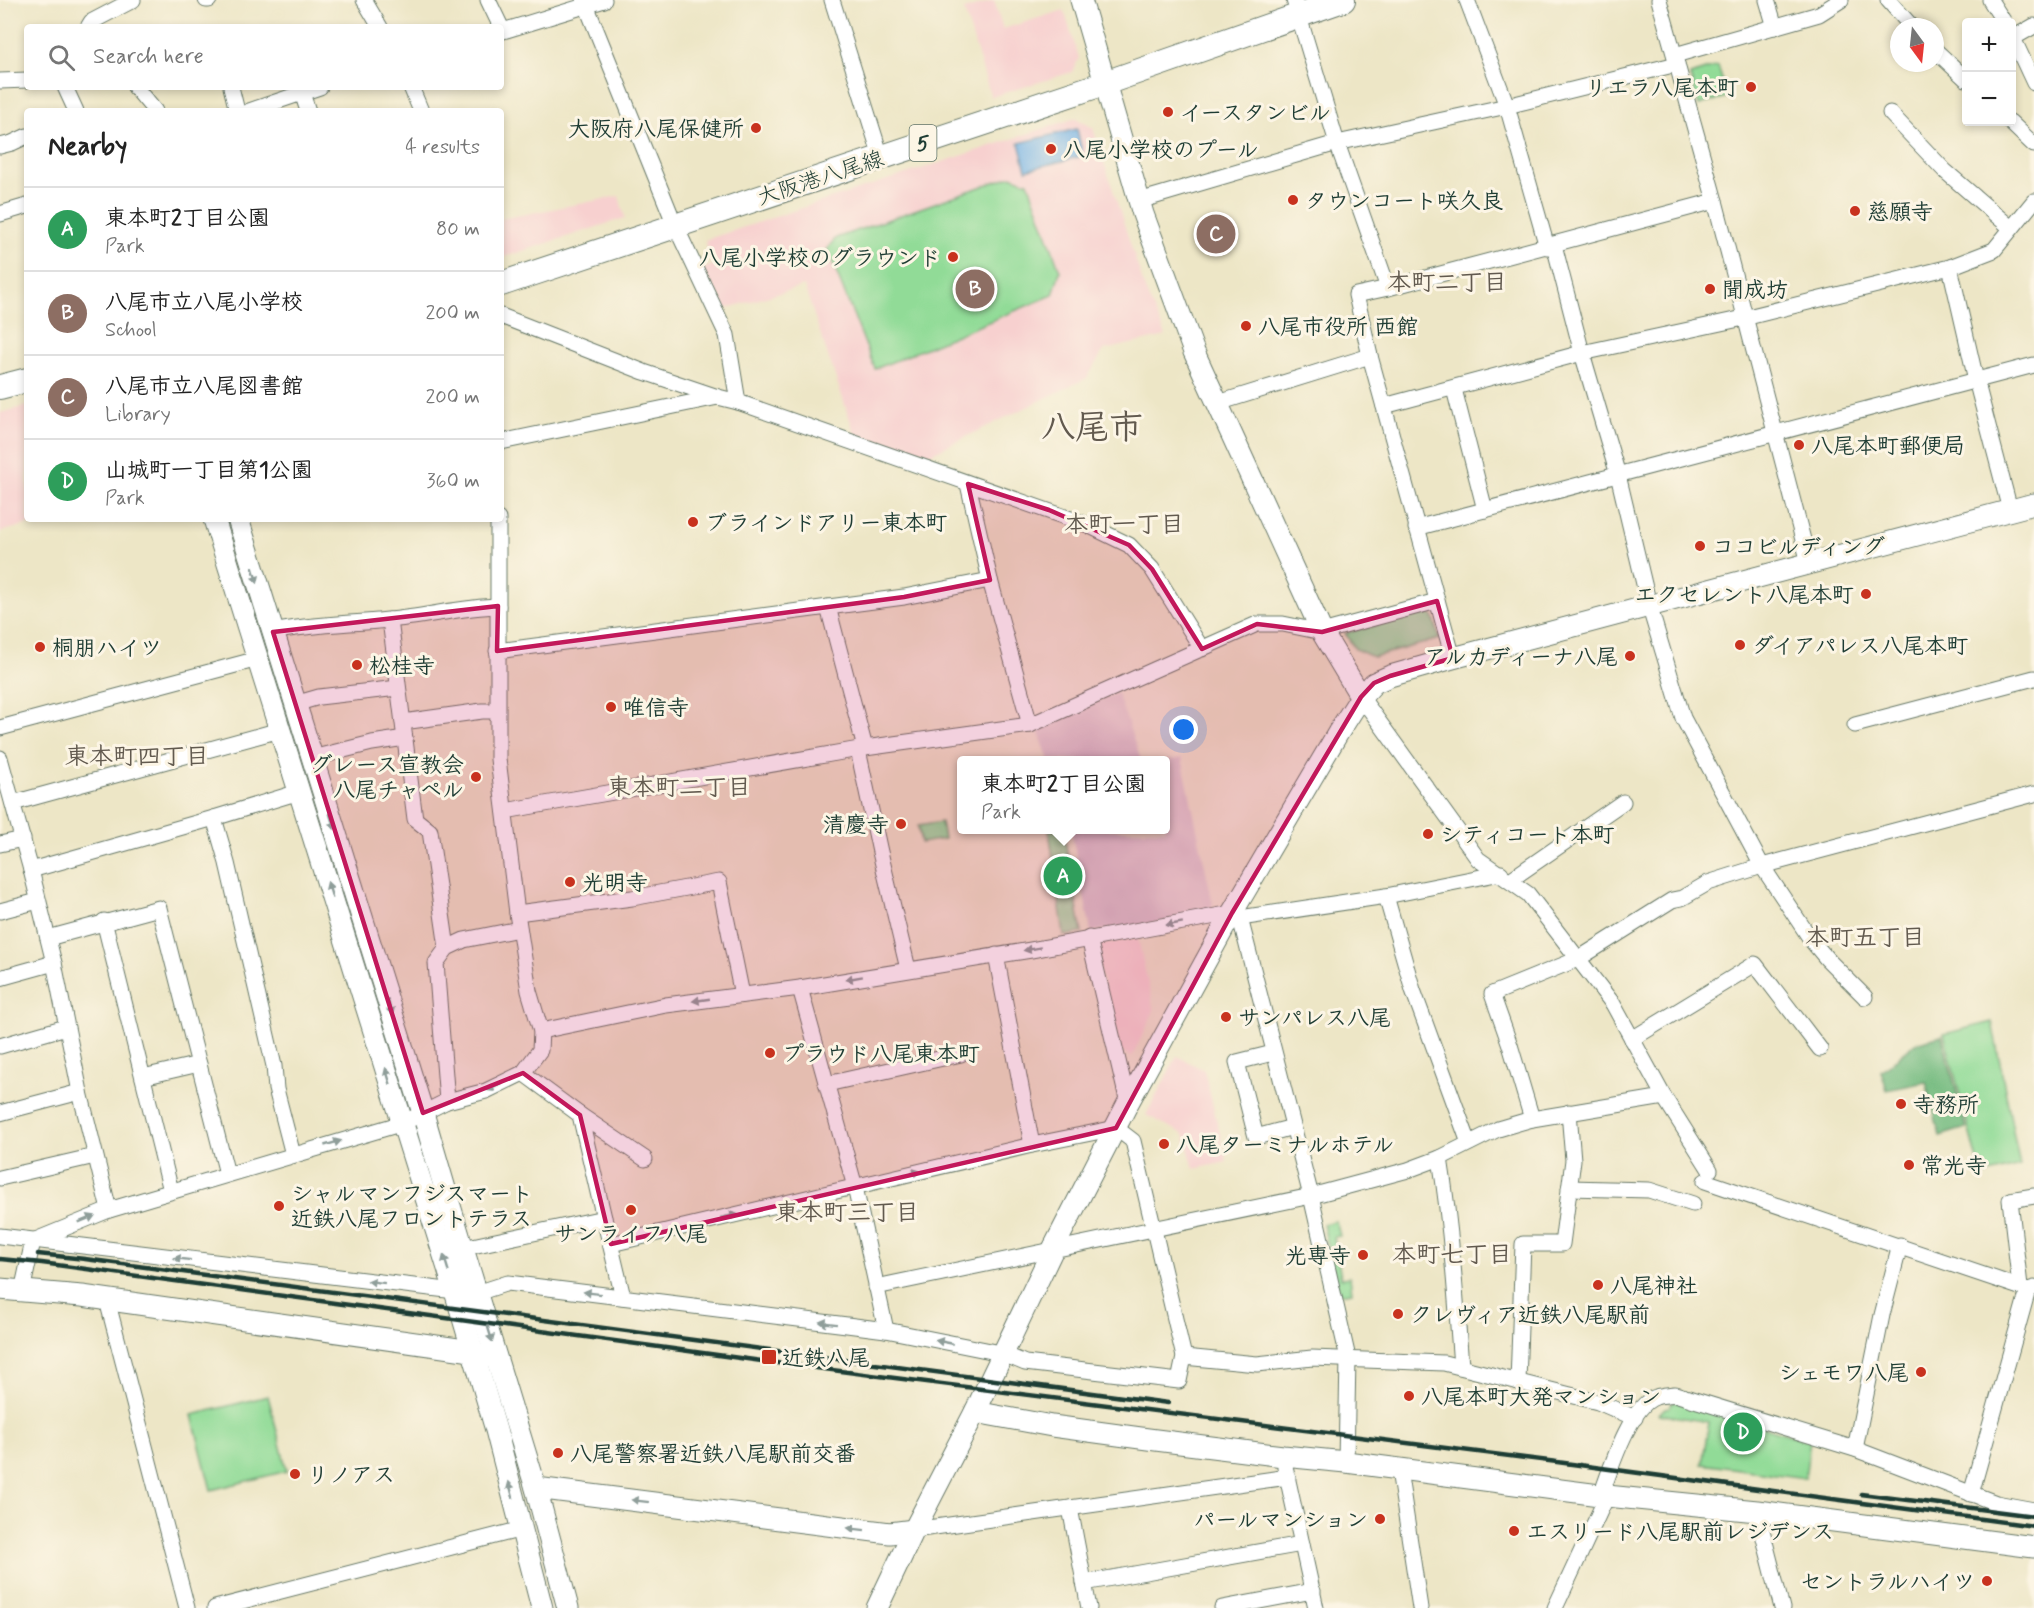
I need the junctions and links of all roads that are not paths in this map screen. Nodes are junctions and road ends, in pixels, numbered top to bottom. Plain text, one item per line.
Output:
1 (133, 0) edge
2 (364, 0) edge
3 (488, 0) edge
4 (604, 0) edge
5 (832, 0) edge
6 (1081, 0) edge
7 (1343, 0) edge
8 (1467, 0) edge
9 (1659, 0) edge
10 (1767, 0) edge
11 (1841, 0) edge
12 (1888, 0) edge
13 (1990, 0) edge
14 (584, 3) edge
15 (1297, 8) edge
16 (1904, 18) edge
17 (2001, 18) edge
18 (90, 24) edge
19 (378, 24) edge
20 (500, 24) edge
21 (2034, 26) edge
22 (1775, 27) junction
23 (504, 31) edge
24 (2016, 35) edge
25 (2016, 45) edge
26 (1944, 58) edge
27 (1676, 59) junction
28 (1962, 75) edge
29 (24, 80) edge
30 (0, 81) edge
31 (1105, 83) junction
32 (2034, 83) edge
33 (66, 90) edge
34 (138, 90) edge
35 (232, 90) edge
36 (311, 90) edge
37 (412, 90) edge
38 (302, 93) junction
39 (1507, 106) junction
40 (75, 108) edge
41 (152, 108) edge
42 (236, 108) edge
43 (258, 108) edge
44 (307, 108) edge
45 (420, 108) edge
46 (1890, 113) dead end
47 (2014, 126) edge
48 (24, 137) edge
49 (1337, 144) junction
50 (2034, 145) edge
51 (0, 146) edge
52 (881, 157) junction
53 (1139, 201) junction
54 (1715, 201) junction
55 (2034, 201) edge
56 (24, 207) edge
57 (0, 214) edge
58 (675, 225) junction
59 (2011, 228) junction
60 (1551, 246) junction
61 (1950, 267) junction
62 (504, 283) edge
63 (1388, 288) junction
64 (504, 317) edge
65 (1744, 318) junction
66 (1582, 353) junction
67 (1370, 356) junction
68 (2034, 365) edge
69 (1976, 380) junction
70 (24, 381) edge
71 (0, 387) edge
72 (1454, 388) junction
73 (718, 397) junction
74 (738, 402) junction
75 (1218, 403) junction
76 (1384, 406) junction
77 (1774, 434) junction
78 (504, 441) edge
79 (1618, 475) junction
80 (968, 484) junction
81 (2034, 504) edge
82 (1485, 510) junction
83 (2010, 510) junction
84 (215, 522) edge
85 (239, 522) edge
86 (498, 522) edge
87 (1416, 528) junction
88 (1809, 563) junction
89 (990, 580) junction
90 (1437, 601) junction
91 (1649, 605) junction
92 (498, 606) junction
93 (828, 608) junction
94 (390, 620) junction
95 (273, 632) junction
96 (1322, 632) junction
97 (1202, 649) junction
98 (497, 651) junction
99 (1453, 658) junction
100 (258, 659) junction
101 (2034, 678) edge
102 (398, 688) junction
103 (1361, 697) junction
104 (295, 704) junction
105 (497, 711) junction
106 (403, 722) junction
107 (1030, 725) junction
108 (1855, 725) dead end
109 (0, 728) edge
110 (280, 730) junction
111 (405, 738) junction
112 (862, 749) junction
113 (0, 758) edge
114 (312, 758) junction
115 (2, 775) edge
116 (299, 792) junction
117 (2034, 794) edge
118 (1623, 802) dead end
119 (13, 803) junction
120 (505, 811) junction
121 (214, 818) junction
122 (22, 839) junction
123 (0, 844) edge
124 (1762, 866) junction
125 (31, 870) junction
126 (1505, 877) junction
127 (1386, 896) junction
128 (39, 901) junction
129 (0, 911) edge
130 (517, 912) junction
131 (1236, 916) junction
132 (104, 921) junction
133 (519, 929) junction
134 (48, 938) junction
135 (1089, 938) junction
136 (447, 948) junction
137 (996, 955) junction
138 (1578, 959) junction
139 (54, 963) junction
140 (908, 969) junction
141 (0, 978) edge
142 (800, 988) junction
143 (742, 994) junction
144 (1865, 997) dead end
145 (66, 1027) junction
146 (541, 1031) junction
147 (1632, 1039) junction
148 (0, 1046) edge
149 (1820, 1049) dead end
150 (1273, 1053) junction
151 (961, 1054) dead end
152 (199, 1065) junction
153 (523, 1073) junction
154 (143, 1077) junction
155 (827, 1084) junction
156 (80, 1092) junction
157 (1664, 1097) junction
158 (447, 1101) junction
159 (1128, 1103) junction
160 (1569, 1112) junction
161 (0, 1113) edge
162 (423, 1113) junction
163 (580, 1115) junction
164 (1532, 1119) junction
165 (403, 1123) junction
166 (1293, 1127) junction
167 (1116, 1128) junction
168 (1469, 1143) junction
169 (1032, 1146) junction
170 (293, 1155) junction
171 (95, 1156) junction
172 (1440, 1158) junction
173 (645, 1159) dead end
174 (227, 1174) junction
175 (0, 1178) edge
176 (855, 1187) junction
177 (1569, 1188) junction
178 (171, 1191) junction
179 (1311, 1196) junction
180 (2034, 1196) edge
181 (1693, 1204) dead end
182 (109, 1210) junction
183 (604, 1218) junction
184 (1154, 1228) junction
185 (0, 1236) edge
186 (33, 1241) junction
187 (611, 1244) junction
188 (1900, 1245) junction
189 (463, 1248) junction
190 (1053, 1249) junction
191 (876, 1287) junction
192 (2027, 1288) edge
193 (0, 1289) edge
194 (22, 1291) junction
195 (455, 1291) junction
196 (477, 1293) junction
197 (623, 1297) junction
198 (107, 1300) junction
199 (886, 1330) junction
200 (472, 1350) junction
201 (1001, 1353) junction
202 (1184, 1357) junction
203 (1348, 1358) junction
204 (1461, 1367) junction
205 (501, 1370) junction
206 (1518, 1382) junction
207 (975, 1412) junction
208 (1635, 1418) junction
209 (1855, 1449) junction
210 (1283, 1456) junction
211 (1346, 1462) junction
212 (1399, 1470) junction
213 (1288, 1477) junction
214 (536, 1488) junction
215 (1971, 1494) junction
216 (1604, 1496) junction
217 (1070, 1508) junction
218 (2034, 1510) edge
219 (1757, 1511) junction
220 (522, 1529) junction
221 (914, 1530) junction
222 (1302, 1544) junction
223 (2034, 1547) edge
224 (1084, 1583) junction
225 (1313, 1591) junction
226 (237, 1605) edge
227 (187, 1608) edge
228 (215, 1608) edge
229 (542, 1608) edge
230 (568, 1608) edge
231 (877, 1608) edge
232 (1089, 1608) edge
233 (1222, 1608) edge
234 (1316, 1608) edge
235 (1420, 1608) edge
236 (1555, 1608) edge
237 (1782, 1608) edge

1 - 18 street
2 - 19 street
3 - 20 street
4 - 14 street
5 - 52 street
6 - 31 street
7 - 15 main road, 大阪港八尾線 / 5
8 - 39 street
9 - 27 street
10 - 22 street
11 - 22 street
12 - 16 street
13 - 17 street
14 - 23 street
14 - 58 street
15 - 31 main road, 大阪港八尾線 / 5
15 - 49 street
21 - 24 street
22 - 27 street
25 - 32 street
26 - 28 street
27 - 39 street
27 - 54 street
29 - 30 street
31 - 52 main road, 大阪港八尾線 / 5
31 - 53 street
33 - 40 street
34 - 41 street
35 - 42 street
36 - 38 street
37 - 45 street
38 - 43 street
38 - 44 street
39 - 49 street
39 - 60 street
46 - 59 street
47 - 50 street
48 - 51 street
49 - 53 street
49 - 63 street
52 - 58 main road, 大阪港八尾線 / 5
53 - 75 street
54 - 60 street
54 - 65 street
55 - 59 street
56 - 57 street
58 - 62 main road, 大阪港八尾線 / 5
58 - 74 street
59 - 61 street
60 - 63 street
60 - 66 street
61 - 65 street
61 - 69 street
63 - 67 street
64 - 73 street
65 - 66 street
65 - 77 street
66 - 72 street
66 - 79 street
67 - 75 street
67 - 76 street
68 - 69 street
69 - 77 street
69 - 83 street
70 - 71 main road
72 - 76 street
72 - 82 street
73 - 74 street
73 - 78 street
74 - 80 street
75 - 96 street
76 - 87 street
77 - 79 street
77 - 88 street
79 - 82 street
79 - 91 street
80 - 89 street
80 - 97 street
81 - 83 street
82 - 87 street
83 - 88 street
84 - 100 street
85 -> 95 street
86 - 92 street
87 - 90 street
88 - 91 street
89 - 93 street
89 - 107 street
90 - 96 street
90 - 99 street
91 - 99 street
91 - 124 street
92 - 94 street
92 - 98 street
93 - 98 street
93 - 112 street
94 - 95 street
94 - 102 street
95 - 104 street
96 - 97 street
96 - 103 street
97 - 107 street
98 - 105 street
99 - 103 street
100 - 109 street
100 - 110 street
101 - 108 street
102 - 104 street
102 - 106 street
103 - 126 street
103 - 131 street
104 - 114 street
105 - 106 street
105 - 120 street
106 - 111 street
107 - 112 street
110 - 116 street
110 - 119 street
111 - 114 street
111 - 136 street
112 - 120 street
112 - 140 street
113 - 115 street
114 -> 162 street
115 - 119 street
116 - 121 street
165 -> 116 street
117 - 124 street
118 - 126 street
119 - 122 street
120 - 130 street
121 - 125 street
121 - 170 street
122 - 123 street
122 - 125 street
124 - 138 street
124 - 144 street
125 - 128 street
126 - 127 street
126 - 138 street
127 - 131 street
127 - 168 street
128 - 129 street
128 - 134 street
130 - 133 street
130 - 143 street
131 -> 135 street
131 - 150 street
131 - 159 street
132 - 134 street
132 - 152 street
132 - 154 street
133 - 136 street
133 - 146 street
134 - 139 street
135 -> 137 street
135 - 159 street
136 - 158 street
137 - 140 street
137 - 169 street
138 - 147 street
138 - 164 street
139 - 141 street
139 - 145 street
140 -> 142 street
142 - 143 street
142 - 155 street
143 -> 146 street
145 - 148 street
145 - 156 street
146 - 153 street
147 - 149 street
147 - 157 street
150 - 166 street
150 - 166 street
151 - 155 street
152 - 154 street
152 - 174 street
153 -> 158 street
153 - 163 street
154 - 178 street
155 - 176 street
156 - 161 street
156 - 171 street
157 - 160 street
157 - 188 street
158 - 162 street
159 - 167 street
160 - 164 street
160 - 177 street
162 - 165 street
162 - 189 street
163 - 173 street
163 - 183 street
164 - 168 street
170 -> 165 street
195 -> 165 street
166 - 179 street
167 - 169 street
167 - 184 street
167 - 190 street
168 - 172 street
176 -> 169 street
170 - 174 street
171 - 175 street
171 - 182 street
172 - 179 street
172 - 204 street
174 - 178 street
187 -> 176 street
176 - 191 street
177 - 181 street
177 - 206 street
178 - 182 street
179 - 184 street
179 - 203 street
180 - 192 street
186 -> 182 street
183 - 187 street
183 - 189 street
184 - 190 street
184 - 202 street
185 - 186 street
186 - 194 street
195 -> 186 street
187 - 197 street
188 - 192 street
188 - 209 street
189 - 196 street
190 - 191 street
190 - 201 street
191 - 199 street
192 - 215 street
193 - 194 street
194 - 198 street
195 - 200 street
197 -> 196 street
196 -> 205 street
199 -> 197 street
198 - 200 street
198 - 227 street
201 -> 199 street
200 - 205 street
220 -> 200 street
201 - 202 street
201 - 207 street
202 - 203 street
203 - 204 street
203 - 211 street
204 - 206 street
205 - 214 street
206 - 208 street
207 - 210 street
207 - 221 street
208 - 209 street
208 - 216 street
209 - 215 street
210 - 211 street
210 - 213 street
211 - 212 street
212 - 216 street
212 - 235 street
213 - 217 street
213 - 222 street
221 -> 214 street
214 - 230 street
215 - 218 street
216 - 219 street
216 - 236 street
217 - 221 street
217 - 224 street
219 - 223 street
219 - 237 street
220 - 226 street
220 - 229 street
221 - 231 street
222 - 224 street
222 - 225 street
224 - 232 street
225 - 233 street
225 - 234 street
226 - 228 street

